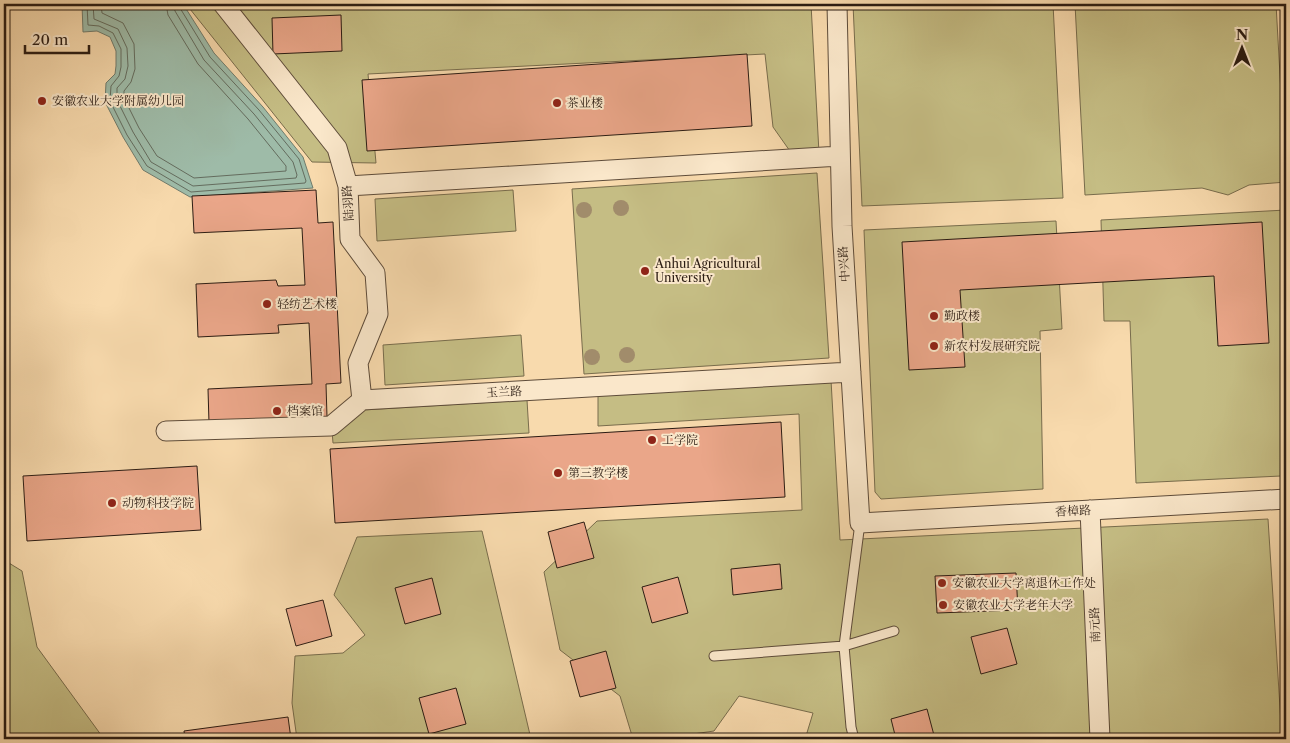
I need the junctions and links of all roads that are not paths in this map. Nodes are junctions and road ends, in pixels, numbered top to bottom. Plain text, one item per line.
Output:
1 (223, 4) edge
2 (837, 4) edge
3 (840, 156) junction
4 (348, 186) junction
5 (851, 372) junction
6 (362, 400) junction
7 (166, 430) dead end
8 (1286, 499) edge
9 (1090, 510) junction
10 (860, 523) junction
11 (894, 631) dead end
12 (844, 646) junction
13 (714, 656) dead end
14 (854, 739) edge
15 (1100, 739) edge

1 - 4 street, 陆羽路
2 - 3 street, 中兴路
3 - 4 street
3 - 5 street, 中兴路
4 - 6 street, 陆羽路
5 - 6 street, 玉兰路
5 - 10 street, 中兴路
6 - 7 street
8 - 9 street, 香樟路
9 - 10 street, 香樟路
9 - 15 street, 南元路
10 - 12 lane
11 - 12 lane
12 - 13 lane
12 - 14 lane

